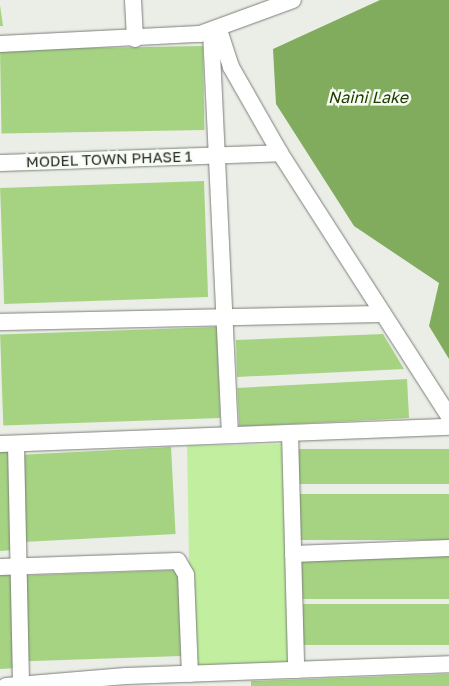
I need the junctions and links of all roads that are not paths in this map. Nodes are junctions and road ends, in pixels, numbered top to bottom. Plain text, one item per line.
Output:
1 (133, 0) edge
2 (293, 0) edge
3 (215, 31) junction
4 (135, 39) junction
5 (0, 44) edge
6 (280, 153) junction
7 (217, 155) junction
8 (0, 163) edge
9 (383, 314) junction
10 (224, 317) junction
11 (0, 322) edge
12 (449, 416) edge
13 (449, 427) edge
14 (290, 433) junction
15 (230, 436) junction
16 (8, 444) edge
17 (449, 548) edge
18 (293, 554) junction
19 (20, 566) junction
20 (0, 567) edge
21 (449, 664) edge
22 (296, 670) junction
23 (190, 674) junction
24 (247, 679) edge
25 (14, 685) edge

1 - 4 street
2 - 3 street
3 - 4 street
3 - 6 street
3 - 7 street
4 - 5 street
6 - 7 street, MODEL TOWN PHASE 1
6 - 9 street
7 - 8 street, MODEL TOWN PHASE 1
7 - 10 street
9 - 10 street
9 - 12 street
10 - 11 street
10 - 15 street
13 - 14 street
14 - 15 street
14 - 18 street
15 - 16 street
16 - 19 street
17 - 18 street
18 - 22 street
19 - 20 street
19 - 23 street
19 - 25 street
21 - 22 street
22 - 24 street
23 - 24 street
23 - 25 street

